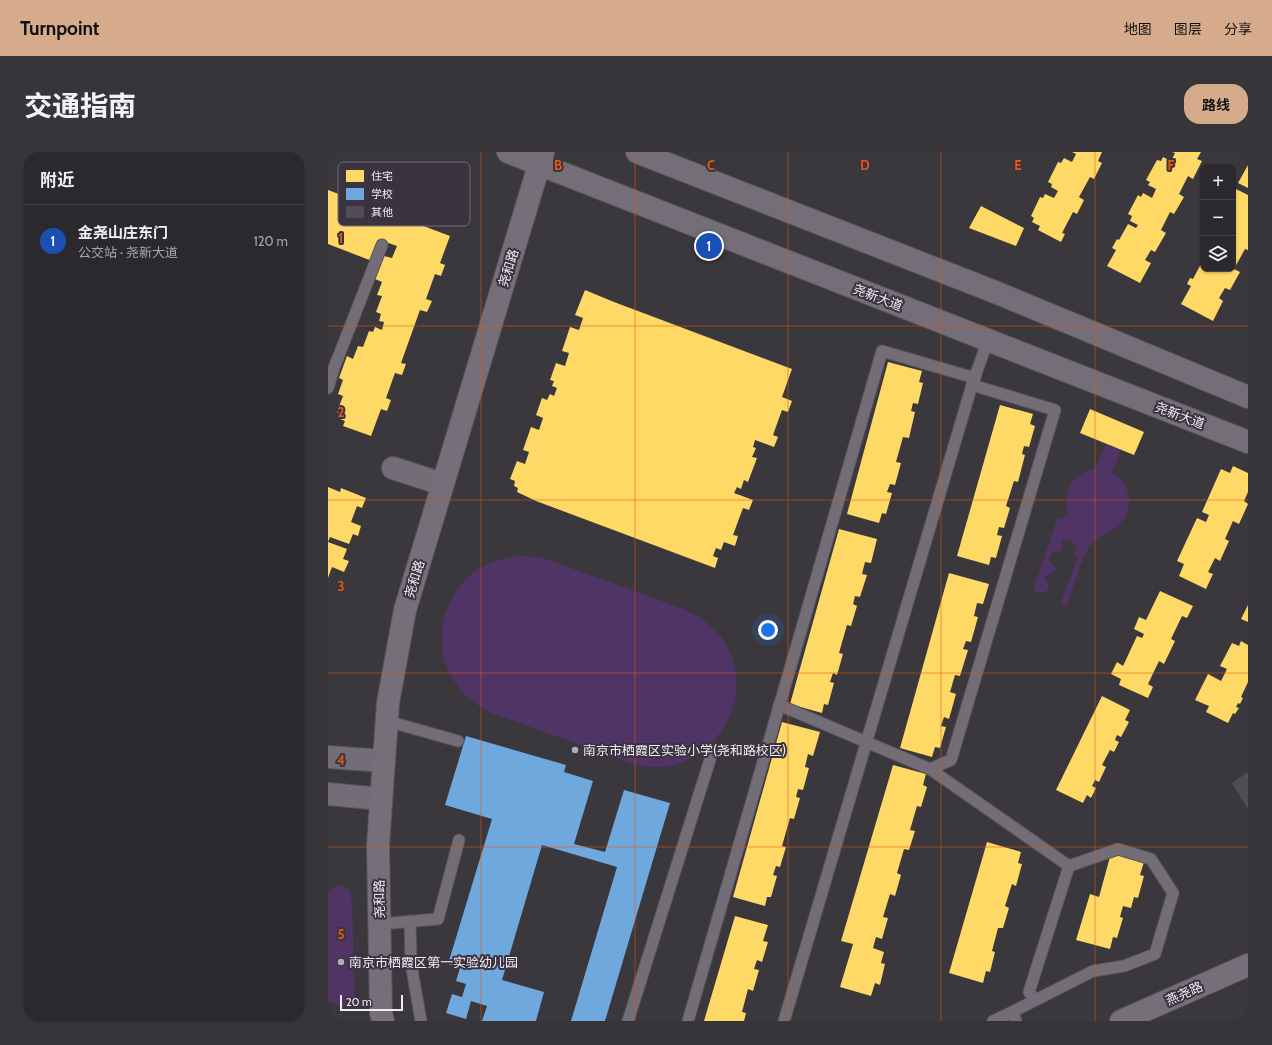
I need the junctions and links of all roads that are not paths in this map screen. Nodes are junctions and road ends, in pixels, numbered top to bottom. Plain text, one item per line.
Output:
1 (508, 152) edge
2 (637, 152) edge
3 (541, 158) edge
4 (382, 245) dead end
5 (988, 340) junction
6 (974, 382) junction
7 (328, 388) edge
8 (1248, 397) edge
9 (1248, 442) edge
10 (393, 468) dead end
11 (442, 484) junction
12 (779, 706) junction
13 (387, 721) junction
14 (458, 741) dead end
15 (713, 750) dead end
16 (328, 757) edge
17 (384, 761) junction
18 (930, 769) junction
19 (328, 794) edge
20 (382, 799) junction
21 (459, 840) dead end
22 (1069, 866) junction
23 (410, 921) junction
24 (380, 924) junction
25 (1248, 965) edge
26 (1035, 1000) junction
27 (1014, 1016) edge
28 (383, 1021) edge
29 (421, 1021) edge
30 (628, 1021) edge
31 (688, 1021) edge
32 (784, 1021) edge
33 (993, 1021) edge
34 (1121, 1021) edge

1 - 3 main road, 尧新大道
2 - 8 main road
3 - 5 main road, 尧新大道
3 - 11 main road, 尧和路
4 - 7 lane
5 - 6 lane
5 - 9 main road, 尧新大道
6 - 12 lane
6 - 18 lane
6 - 32 lane
10 - 11 street
11 - 13 main road, 尧和路
12 - 18 lane
12 - 31 lane
13 - 14 lane
13 - 17 main road, 尧和路
15 - 30 lane
16 - 17 street
17 - 20 main road, 尧和路
18 - 22 lane
19 - 20 street
20 - 24 main road, 尧和路
21 - 23 lane
22 - 26 lane
22 - 26 lane
23 - 24 lane
23 - 29 lane
24 - 28 main road, 尧和路
25 - 34 main road, 燕尧路
26 - 27 lane
27 - 33 lane

